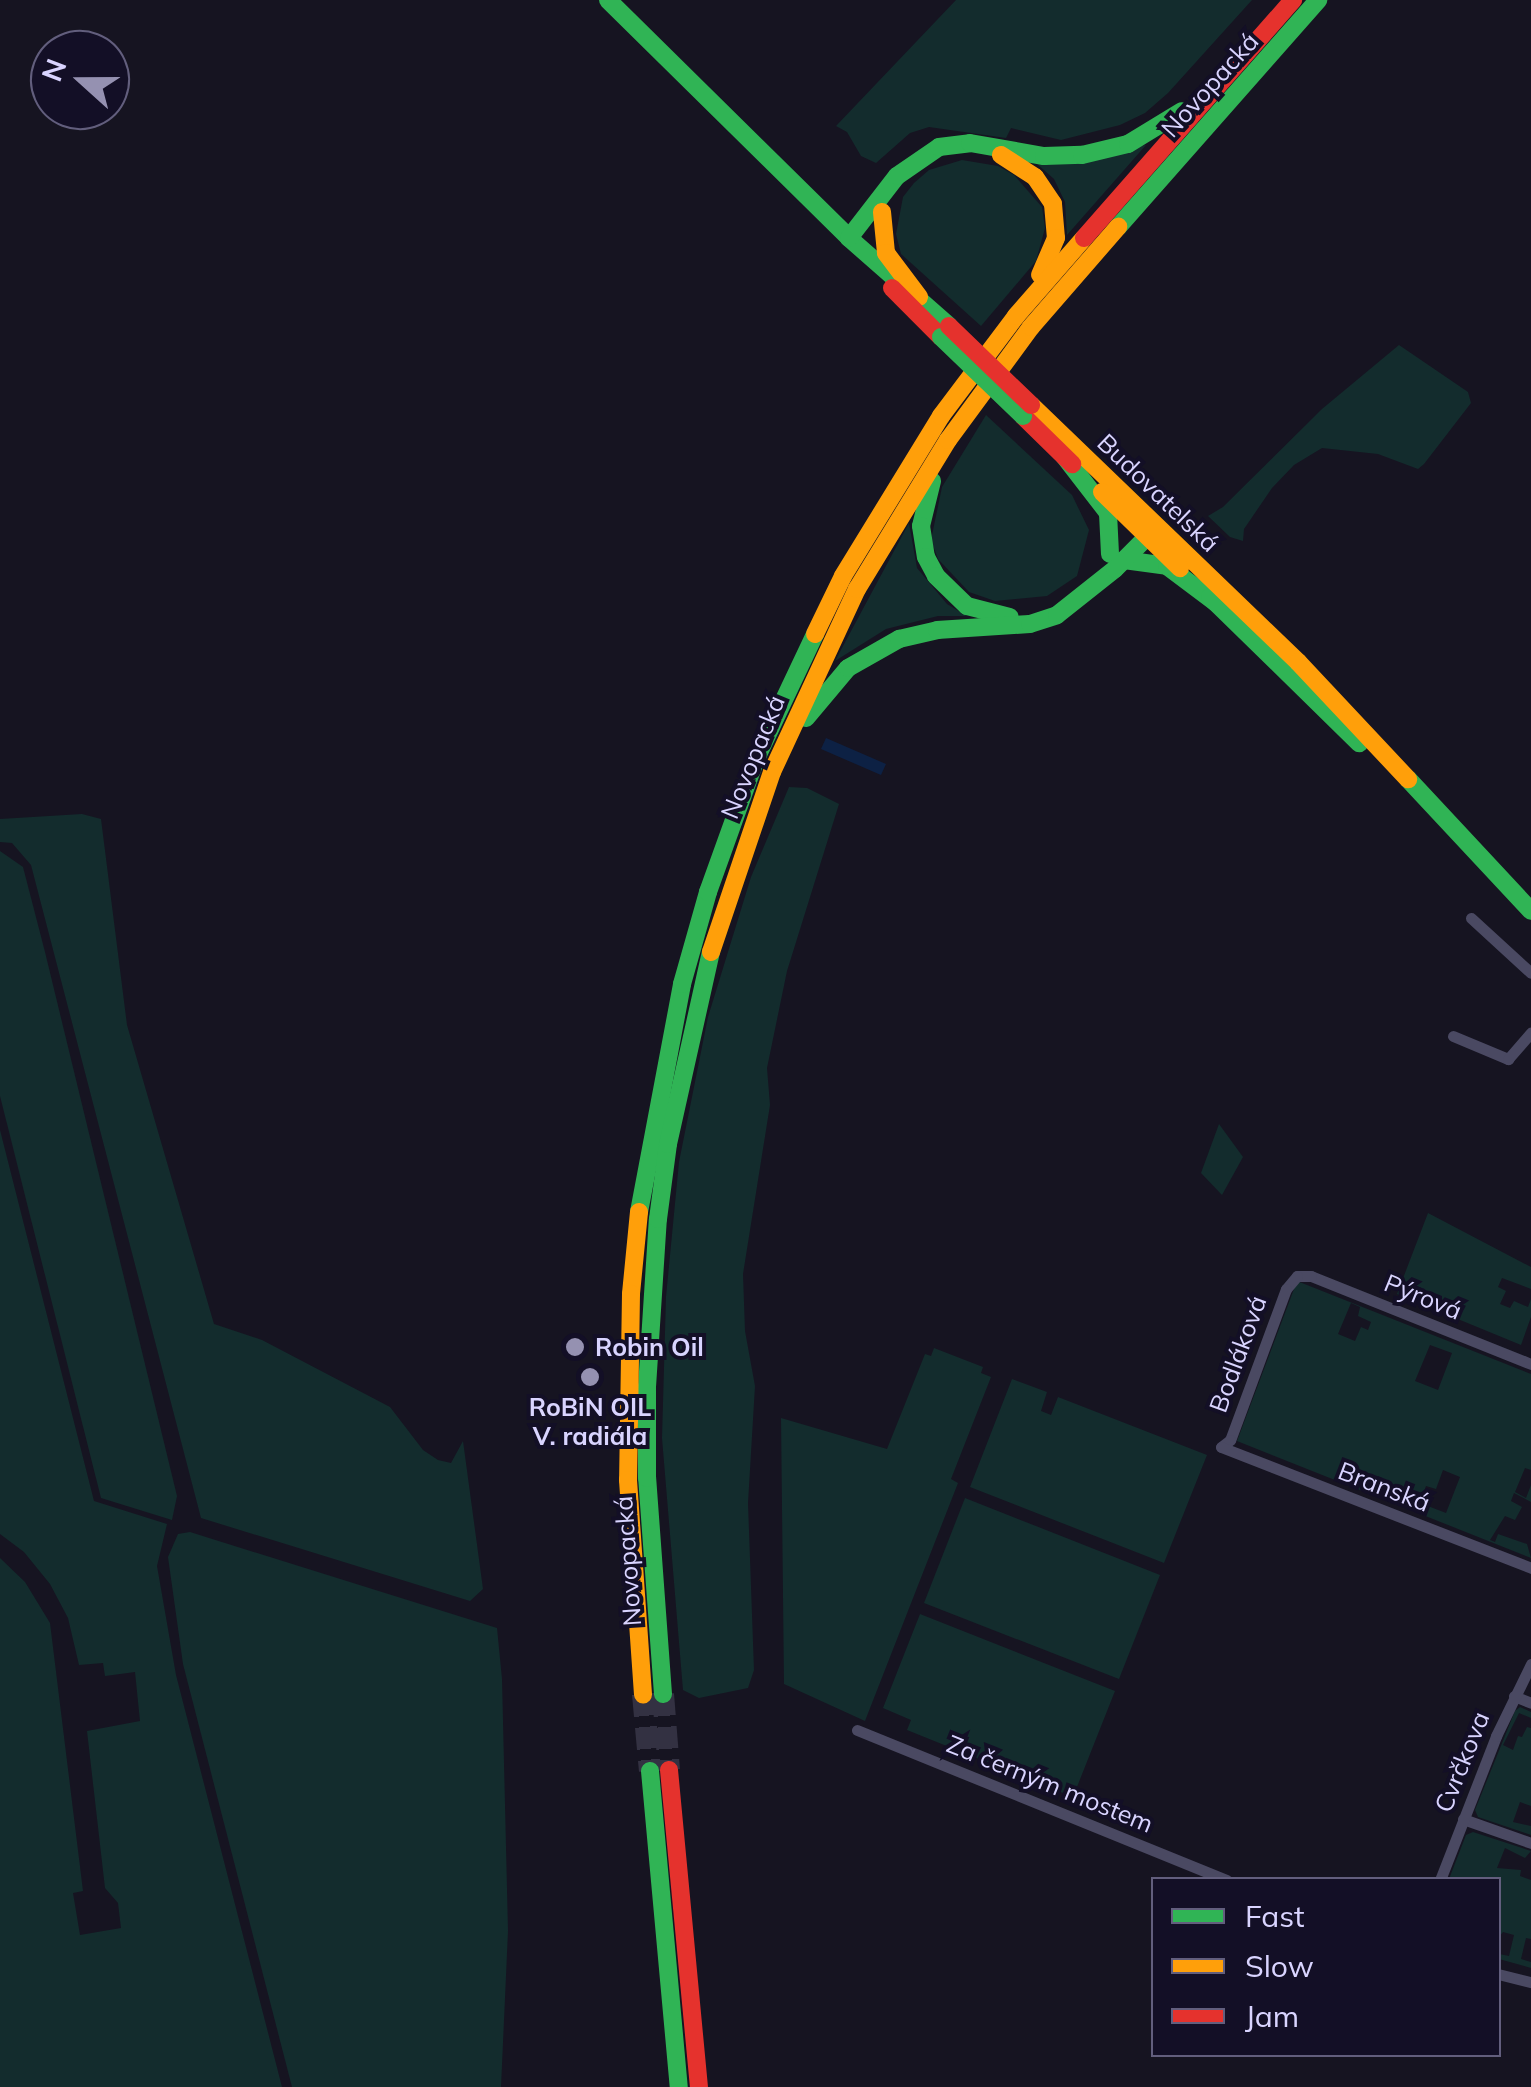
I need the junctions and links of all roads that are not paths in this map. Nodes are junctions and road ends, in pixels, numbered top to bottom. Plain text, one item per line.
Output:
1 (608, 0) edge
2 (1293, 0) edge
3 (1318, 0) edge
4 (1226, 75) junction
5 (882, 212) junction
6 (849, 238) junction
7 (918, 297) junction
8 (1016, 316) junction
9 (945, 331) junction
10 (1027, 410) junction
11 (948, 440) junction
12 (1064, 456) junction
13 (1147, 528) junction
14 (1117, 557) junction
15 (1218, 605) junction
16 (772, 772) junction
17 (1419, 796) junction
18 (1531, 912) edge
19 (1471, 918) dead end
20 (1531, 973) edge
21 (1531, 1033) edge
22 (1453, 1036) dead end
23 (1297, 1276) joint
24 (1531, 1364) edge
25 (1221, 1448) joint
26 (1531, 1568) edge
27 (1531, 1664) edge
28 (643, 1694) tunnel mouth
29 (663, 1694) tunnel mouth
30 (1514, 1696) junction
31 (1531, 1703) edge
32 (857, 1730) dead end
33 (1464, 1820) junction
34 (1531, 1842) edge
35 (1220, 1877) edge
36 (1441, 1877) edge
37 (1501, 1975) edge
38 (1531, 1982) edge
39 (680, 2087) edge
40 (699, 2087) edge

1 - 6 main road, Budovatelská
2 - 4 main road, Novopacká
3 - 11 main road, Novopacká
4 - 6 main road
4 - 8 main road, Novopacká
5 - 6 main road
5 - 7 main road
5 - 8 main road
6 - 7 main road, Budovatelská
6 - 9 main road, Budovatelská
7 - 9 main road, Budovatelská
8 - 28 main road, Novopacká
9 - 10 main road, Budovatelská, bridge
10 - 12 main road, Budovatelská
10 - 13 main road, Budovatelská
11 - 14 main road
11 - 16 main road, Novopacká
12 - 13 main road, Budovatelská
12 - 14 main road
13 - 14 main road
13 - 15 main road, Budovatelská
13 - 17 main road, Budovatelská
14 - 15 main road
14 - 16 main road
15 - 17 main road, Budovatelská
16 - 29 main road, Novopacká
17 - 18 main road, Budovatelská
19 - 20 street
21 - 22 street
23 - 24 street, Pýrová
23 - 25 street, Bodláková
25 - 26 street, Branská
27 - 30 street, Cvrčkova
30 - 31 street
30 - 33 street, Cvrčkova
32 - 35 street, Za černým mostem
33 - 34 street
33 - 36 street, Cvrčkova
37 - 38 street
39 - 40 main road

